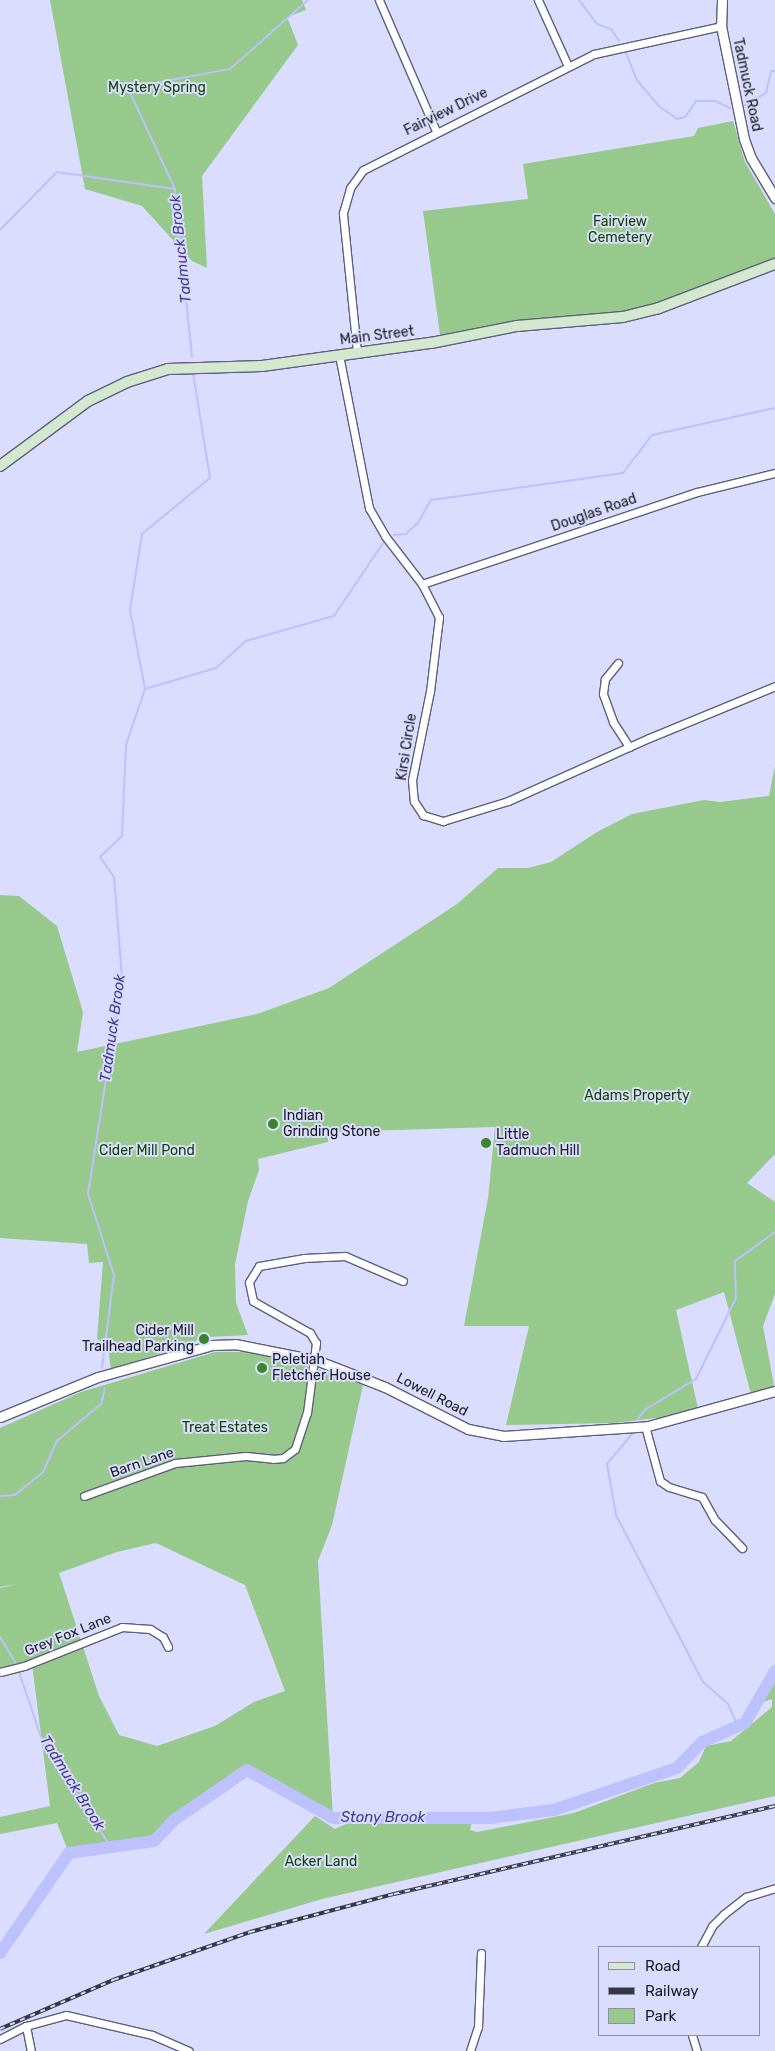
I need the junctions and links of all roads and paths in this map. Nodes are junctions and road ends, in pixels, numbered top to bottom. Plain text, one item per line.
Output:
1 (379, 0) edge
2 (538, 0) edge
3 (722, 0) edge
4 (721, 26) junction
5 (568, 66) junction
6 (436, 131) junction
7 (775, 198) edge
8 (775, 264) edge
9 (357, 352) junction
10 (339, 355) junction
11 (0, 466) edge
12 (775, 473) edge
13 (422, 584) junction
14 (618, 663) dead end
15 (775, 686) edge
16 (629, 747) junction
17 (403, 1281) dead end
18 (316, 1360) junction
19 (775, 1391) edge
20 (0, 1417) edge
21 (645, 1426) junction
22 (84, 1496) dead end
23 (742, 1548) dead end
24 (168, 1647) dead end
25 (0, 1672) edge
26 (775, 1888) edge
27 (702, 1946) edge
28 (481, 1953) dead end
29 (26, 2026) junction
30 (692, 2036) edge
31 (0, 2039) edge
32 (31, 2051) edge
33 (189, 2051) edge
34 (470, 2051) edge
35 (697, 2051) edge

1 - 6 street
2 - 5 street
3 - 4 street, Tadmuck Road
4 - 5 street, Fairview Drive
4 - 7 street, Tadmuck Road
5 - 6 street, Fairview Drive
6 - 9 street, Fairview Drive
8 - 9 main road, Main Street
9 - 10 main road, Main Street
10 - 11 main road, Main Street
10 - 13 street, Kirsi Circle
12 - 13 street, Douglas Road
13 - 16 street, Kirsi Circle
14 - 16 street
15 - 16 street, Kirsi Circle
17 - 18 street
18 - 20 street, Lowell Road
18 - 21 street, Lowell Road
18 - 22 street, Barn Lane
19 - 21 street, Lowell Road
21 - 23 street
24 - 25 street, Grey Fox Lane
26 - 27 street
28 - 34 street
29 - 31 street
29 - 32 street
29 - 33 street
30 - 35 street

